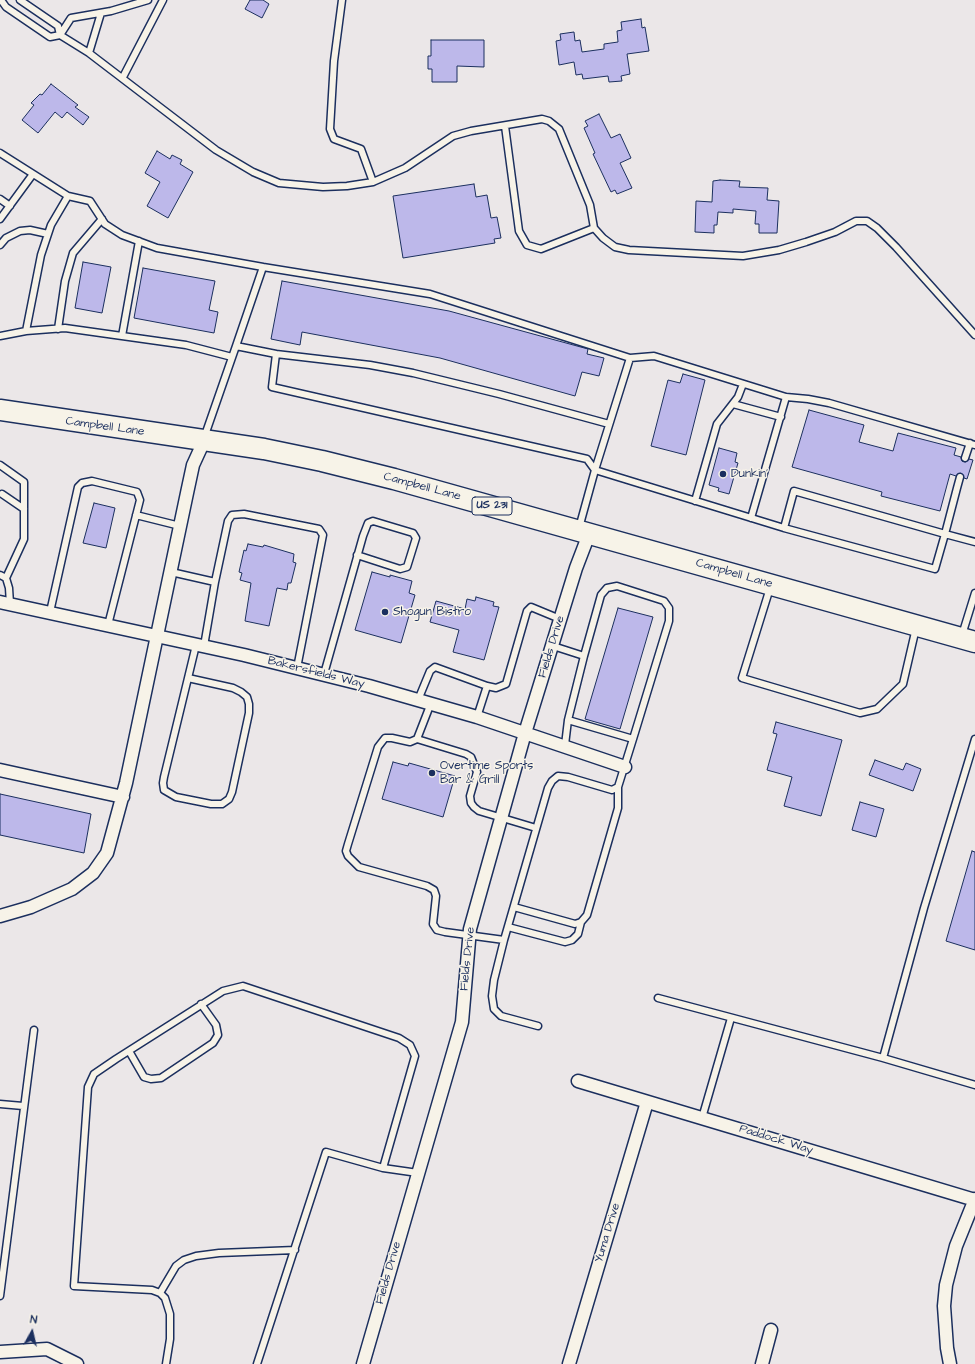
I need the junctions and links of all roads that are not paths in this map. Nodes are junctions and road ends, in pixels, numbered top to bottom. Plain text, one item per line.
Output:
1 (1, 0) edge
2 (20, 0) edge
3 (148, 0) edge
4 (163, 0) edge
5 (342, 0) edge
6 (101, 13) junction
7 (40, 14) junction
8 (31, 25) junction
9 (60, 35) junction
10 (89, 53) junction
11 (123, 77) junction
12 (505, 126) junction
13 (0, 153) edge
14 (33, 174) junction
15 (373, 182) junction
16 (68, 196) junction
17 (0, 199) edge
18 (10, 206) junction
19 (0, 219) edge
20 (102, 219) junction
21 (594, 228) junction
22 (48, 234) junction
23 (139, 241) junction
24 (0, 245) edge
25 (263, 267) junction
26 (58, 328) junction
27 (26, 331) junction
28 (975, 335) edge
29 (0, 336) edge
30 (122, 336) junction
31 (236, 346) junction
32 (276, 354) junction
33 (232, 357) junction
34 (630, 358) junction
35 (743, 384) junction
36 (786, 398) junction
37 (733, 404) junction
38 (0, 410) edge
39 (781, 417) junction
40 (609, 424) junction
41 (204, 441) junction
42 (972, 444) edge
43 (965, 458) dead end
44 (0, 465) edge
45 (595, 470) junction
46 (960, 477) dead end
47 (2, 494) dead end
48 (695, 501) junction
49 (24, 509) junction
50 (136, 515) junction
51 (751, 518) junction
52 (180, 526) junction
53 (784, 528) junction
54 (584, 532) junction
55 (945, 534) junction
56 (975, 542) edge
57 (358, 555) junction
58 (171, 572) junction
59 (3, 577) edge
60 (215, 582) junction
61 (771, 585) junction
62 (975, 593) edge
63 (5, 603) edge
64 (50, 612) junction
65 (560, 619) junction
66 (108, 624) junction
67 (916, 626) junction
68 (156, 636) junction
69 (968, 640) edge
70 (200, 646) junction
71 (553, 646) junction
72 (584, 656) junction
73 (297, 668) junction
74 (324, 674) junction
75 (188, 678) junction
76 (487, 686) junction
77 (418, 700) junction
78 (431, 703) junction
79 (477, 717) junction
80 (568, 720) junction
81 (525, 733) junction
82 (633, 739) junction
83 (975, 739) edge
84 (417, 740) junction
85 (565, 745) junction
86 (625, 767) junction
87 (0, 770) edge
88 (618, 787) junction
89 (122, 797) junction
90 (501, 818) junction
91 (536, 828) junction
92 (514, 907) junction
93 (0, 916) edge
94 (581, 922) junction
95 (508, 927) junction
96 (470, 936) junction
97 (504, 940) junction
98 (658, 998) dead end
99 (201, 1004) junction
100 (731, 1018) junction
101 (538, 1026) dead end
102 (34, 1030) dead end
103 (129, 1051) junction
104 (883, 1058) junction
105 (578, 1081) dead end
106 (975, 1085) edge
107 (647, 1102) junction
108 (0, 1104) edge
109 (23, 1106) junction
110 (702, 1118) junction
111 (383, 1168) junction
112 (418, 1173) junction
113 (975, 1200) edge
114 (295, 1250) junction
115 (160, 1293) junction
116 (0, 1296) edge
117 (772, 1330) dead end
118 (0, 1352) edge
119 (168, 1363) edge
120 (77, 1364) edge
121 (257, 1364) edge
122 (363, 1364) edge
123 (569, 1364) edge
124 (762, 1364) edge
125 (950, 1364) edge

1 - 8 lane
2 - 7 lane
3 - 6 lane
4 - 11 lane
5 - 15 lane
6 - 9 lane
6 - 10 lane
7 - 8 lane
7 - 9 lane
8 - 9 lane
9 - 10 lane
10 - 11 lane
11 - 15 lane
12 - 15 lane
12 - 21 lane
12 - 21 lane
13 - 14 lane
14 - 16 lane
14 - 18 lane
16 - 20 lane
16 - 22 lane
17 - 18 lane
18 - 19 lane
20 - 23 lane
20 - 26 lane
21 - 28 lane
22 - 24 lane
22 - 27 lane
23 - 25 lane
23 - 30 lane
25 - 31 lane
25 - 34 lane
26 - 27 lane
26 - 30 lane
27 - 29 lane
30 - 33 lane
31 - 32 lane
31 - 33 lane
32 - 40 lane
32 - 45 lane
33 - 41 lane
34 - 35 lane
34 - 40 lane
35 - 36 lane
35 - 37 lane
36 - 39 lane
36 - 42 lane
37 - 39 lane
37 - 48 lane
38 - 41 main road, Campbell Lane / US 231
39 - 51 lane
40 - 45 lane
41 - 52 street
41 - 54 main road, Campbell Lane / US 231
42 - 43 lane
44 - 49 lane
45 - 48 lane
45 - 54 lane
46 - 55 lane
47 - 49 lane
48 - 51 lane
49 - 59 lane
50 - 52 lane
50 - 64 lane
50 - 66 lane
51 - 53 lane
52 - 58 street
53 - 55 lane
53 - 55 lane
54 - 61 main road, Campbell Lane / US 231
54 - 65 street, Fields Drive
55 - 56 lane
57 - 57 lane
57 - 74 lane
58 - 60 lane
58 - 68 street
59 - 63 lane
60 - 70 lane
60 - 73 lane
61 - 67 main road, Campbell Lane / US 231
61 - 67 lane
62 - 69 lane
63 - 64 street, Bakersfields Way
64 - 66 street, Bakersfields Way
65 - 71 street, Fields Drive
65 - 76 lane
66 - 68 street, Bakersfields Way
67 - 69 main road, Campbell Lane / US 231
68 - 70 street, Bakersfields Way
68 - 89 street
70 - 73 street, Bakersfields Way
70 - 75 lane
71 - 72 lane
71 - 81 street, Fields Drive
72 - 80 lane
72 - 82 lane
73 - 74 street, Bakersfields Way
74 - 77 street, Bakersfields Way
75 - 75 lane
76 - 77 lane
76 - 79 lane
77 - 78 street, Bakersfields Way
78 - 79 street, Bakersfields Way
78 - 84 lane
79 - 81 street, Bakersfields Way
80 - 82 lane
80 - 85 lane
81 - 85 street, Bakersfields Way
81 - 90 street, Fields Drive
82 - 86 lane
83 - 104 lane
84 - 90 lane
84 - 96 lane
85 - 86 street, Bakersfields Way
86 - 88 lane
87 - 89 street
88 - 91 lane
88 - 94 lane
89 - 93 street
90 - 91 lane
90 - 96 street, Fields Drive
91 - 92 lane
92 - 94 lane
92 - 95 lane
94 - 95 lane
95 - 97 lane
96 - 97 lane
96 - 112 street, Fields Drive
97 - 101 lane
98 - 100 lane
99 - 103 lane
99 - 103 lane
99 - 111 lane
100 - 104 lane
100 - 110 lane
102 - 109 lane
103 - 115 lane
104 - 106 lane
105 - 107 street, Paddock Way
107 - 110 street, Paddock Way
107 - 123 street, Yuma Drive
108 - 109 lane
109 - 116 lane
110 - 113 street, Paddock Way
111 - 112 lane
111 - 114 lane
112 - 122 street, Fields Drive
113 - 125 street
114 - 115 lane
114 - 121 lane
115 - 119 lane
117 - 124 street
118 - 120 street

